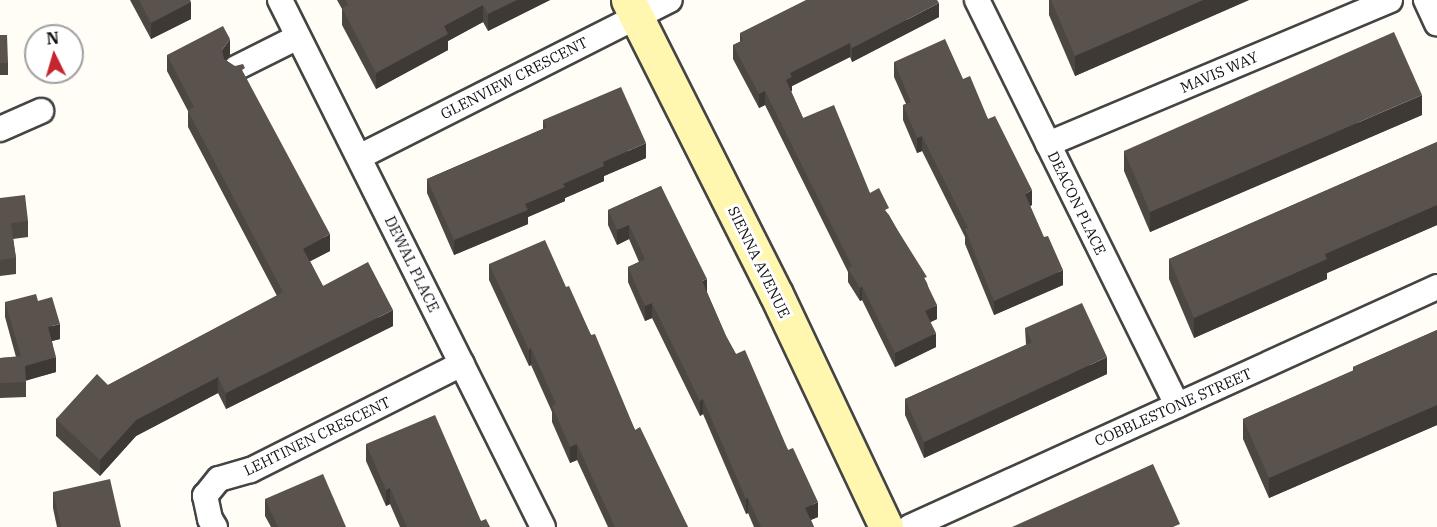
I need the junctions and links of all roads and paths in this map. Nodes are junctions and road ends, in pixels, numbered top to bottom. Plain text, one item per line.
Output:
1 (280, 0) edge
2 (670, 0) edge
3 (977, 0) edge
4 (1390, 0) edge
5 (1426, 0) edge
6 (633, 8) edge
7 (1437, 24) edge
8 (298, 37) junction
9 (236, 68) edge
10 (41, 111) dead end
11 (0, 129) edge
12 (1048, 144) junction
13 (358, 157) junction
14 (1437, 287) edge
15 (462, 364) junction
16 (1177, 405) junction
17 (215, 527) edge
18 (543, 527) edge
19 (886, 527) edge
20 (910, 527) edge

1 - 8 street, DEWAL PLACE
2 - 6 street, GLENVIEW CRESCENT
3 - 12 street, DEACON PLACE
4 - 12 street, MAVIS WAY
5 - 7 street
6 - 13 street, GLENVIEW CRESCENT
6 - 19 street, SIENNA AVENUE
8 - 9 street
8 - 13 street, DEWAL PLACE
10 - 11 street
12 - 16 street, DEACON PLACE
13 - 15 street, DEWAL PLACE
14 - 16 street, COBBLESTONE STREET
15 - 17 street, LEHTINEN CRESCENT
15 - 18 street, DEWAL PLACE
16 - 20 street, COBBLESTONE STREET

